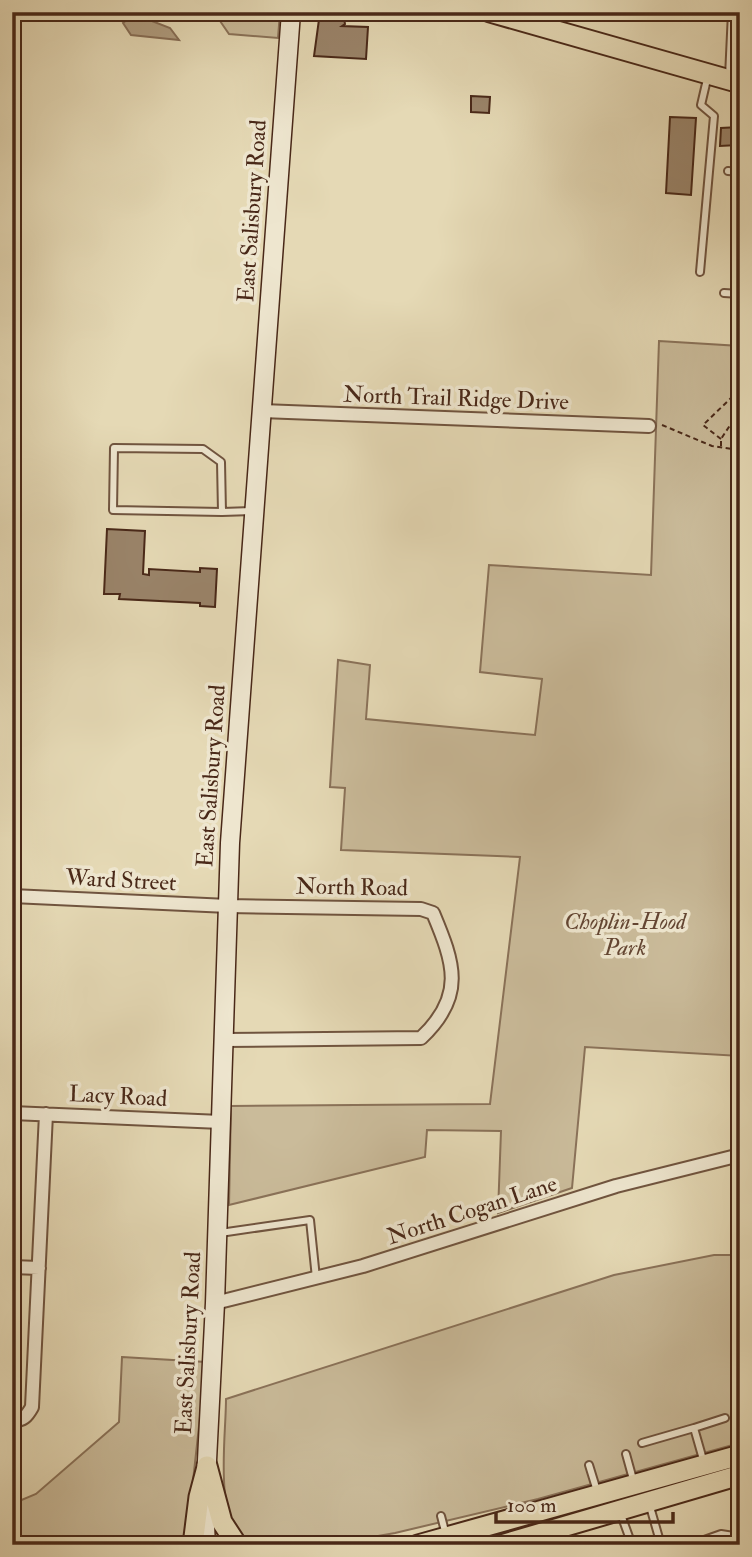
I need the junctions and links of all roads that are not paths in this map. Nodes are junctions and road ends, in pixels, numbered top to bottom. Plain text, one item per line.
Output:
1 (291, 12) edge
2 (490, 12) edge
3 (732, 12) edge
4 (708, 74) junction
5 (734, 81) edge
6 (728, 171) dead end
7 (740, 172) edge
8 (700, 272) dead end
9 (724, 293) dead end
10 (740, 294) edge
11 (262, 411) junction
12 (655, 426) road end
13 (254, 511) junction
14 (222, 512) junction
15 (12, 896) edge
16 (228, 906) junction
17 (224, 1040) junction
18 (12, 1112) edge
19 (46, 1114) junction
20 (221, 1122) junction
21 (740, 1154) edge
22 (218, 1233) junction
23 (12, 1267) edge
24 (39, 1268) junction
25 (316, 1278) junction
26 (215, 1303) junction
27 (725, 1418) dead end
28 (12, 1420) edge
29 (694, 1428) junction
30 (642, 1443) dead end
31 (626, 1454) dead end
32 (740, 1455) edge
33 (589, 1465) dead end
34 (705, 1465) junction
35 (207, 1466) junction
36 (740, 1476) edge
37 (634, 1485) junction
38 (598, 1497) junction
39 (649, 1502) junction
40 (620, 1510) junction
41 (441, 1516) dead end
42 (447, 1537) junction
43 (740, 1538) edge
44 (538, 1540) edge
45 (194, 1545) edge
46 (206, 1545) edge
47 (237, 1545) edge
48 (418, 1545) edge
49 (501, 1545) edge
50 (632, 1545) edge
51 (662, 1545) edge
52 (690, 1545) edge
53 (737, 1545) edge

1 - 11 main road, East Salisbury Road
2 - 4 main road
3 - 5 lane
4 - 5 main road
4 - 8 lane
6 - 7 lane
9 - 10 lane
11 - 12 street, North Trail Ridge Drive
11 - 13 main road, East Salisbury Road
13 - 14 lane
13 - 16 main road, East Salisbury Road
14 - 14 lane
15 - 16 street, Ward Street
16 - 17 main road, East Salisbury Road
16 - 17 street, North Road
17 - 20 main road, East Salisbury Road
18 - 19 street, Lacy Road
19 - 20 street, Lacy Road
19 - 24 street
20 - 22 main road, East Salisbury Road
21 - 25 street, North Cogan Lane
22 - 25 lane
22 - 26 main road, East Salisbury Road
23 - 24 street
24 - 28 street
25 - 26 street, North Cogan Lane
26 - 35 main road, East Salisbury Road
27 - 29 lane
29 - 30 lane
29 - 34 lane
31 - 37 lane
32 - 34 main road
33 - 38 lane
34 - 37 main road
35 - 45 main road
35 - 46 main road, East Salisbury Road
35 - 47 main road
36 - 39 main road
37 - 38 main road
38 - 42 main road
39 - 40 main road
39 - 51 lane
40 - 44 main road
40 - 50 lane
41 - 42 lane
42 - 48 main road
43 - 52 lane
43 - 53 street
44 - 49 main road

